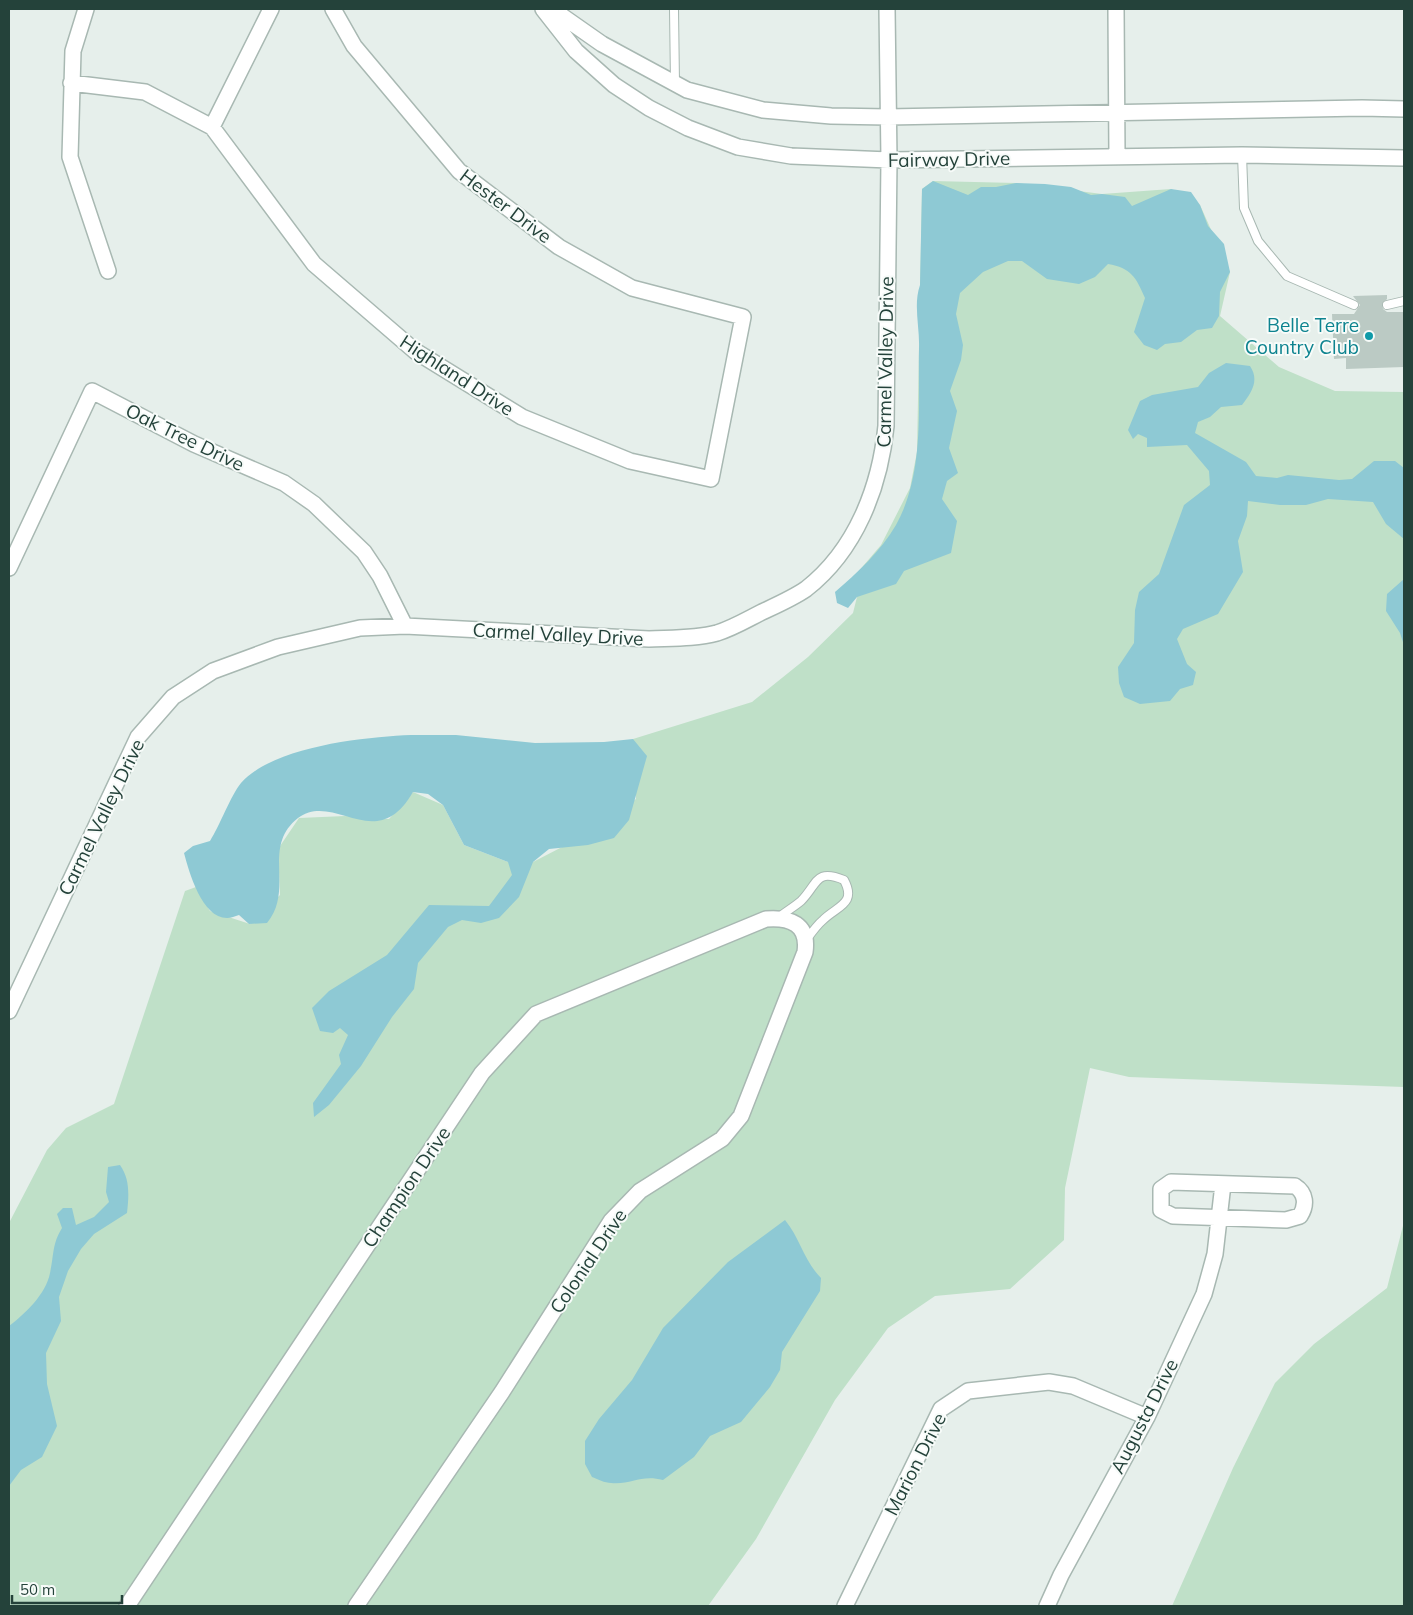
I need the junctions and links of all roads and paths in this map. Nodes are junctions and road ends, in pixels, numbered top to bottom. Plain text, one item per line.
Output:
1 (86, 9) edge
2 (271, 9) edge
3 (333, 9) edge
4 (547, 9) edge
5 (674, 9) edge
6 (887, 9) edge
7 (1116, 9) edge
8 (71, 83) junction
9 (675, 84) junction
10 (1404, 109) edge
11 (1118, 113) junction
12 (888, 116) junction
13 (212, 127) junction
14 (1242, 155) junction
15 (1117, 156) junction
16 (1404, 158) edge
17 (889, 160) junction
18 (108, 271) dead end
19 (1404, 300) edge
20 (1354, 305) dead end
21 (1387, 305) dead end
22 (743, 317) joint
23 (9, 568) edge
24 (405, 626) junction
25 (778, 918) junction
26 (804, 934) junction
27 (9, 1011) edge
28 (1223, 1184) junction
29 (1220, 1218) junction
30 (1147, 1417) junction
31 (127, 1606) edge
32 (356, 1606) edge
33 (845, 1606) edge
34 (1047, 1606) edge

1 - 8 street
2 - 13 street
3 - 22 street, Hester Drive
4 - 9 street, Fairway Drive
4 - 17 street, Fairway Drive
5 - 9 lane
6 - 12 street, Carmel Valley Drive
7 - 11 street
8 - 13 street, Highland Drive
8 - 18 street
9 - 12 street, Fairway Drive
10 - 11 street, Fairway Drive
11 - 12 street, Fairway Drive
11 - 15 street
12 - 17 street, Carmel Valley Drive
13 - 22 street, Highland Drive
14 - 15 street, Fairway Drive
14 - 16 street, Fairway Drive
14 - 20 lane
15 - 17 street, Fairway Drive
17 - 24 street, Carmel Valley Drive
19 - 21 lane
23 - 24 street, Oak Tree Drive
24 - 27 street, Carmel Valley Drive
25 - 26 street
25 - 26 lane
25 - 31 street, Champion Drive
26 - 32 street, Colonial Drive
28 - 29 street, Augusta Drive
28 - 29 street
28 - 29 street
29 - 30 street, Augusta Drive
30 - 33 street, Marion Drive
30 - 34 street, Augusta Drive

